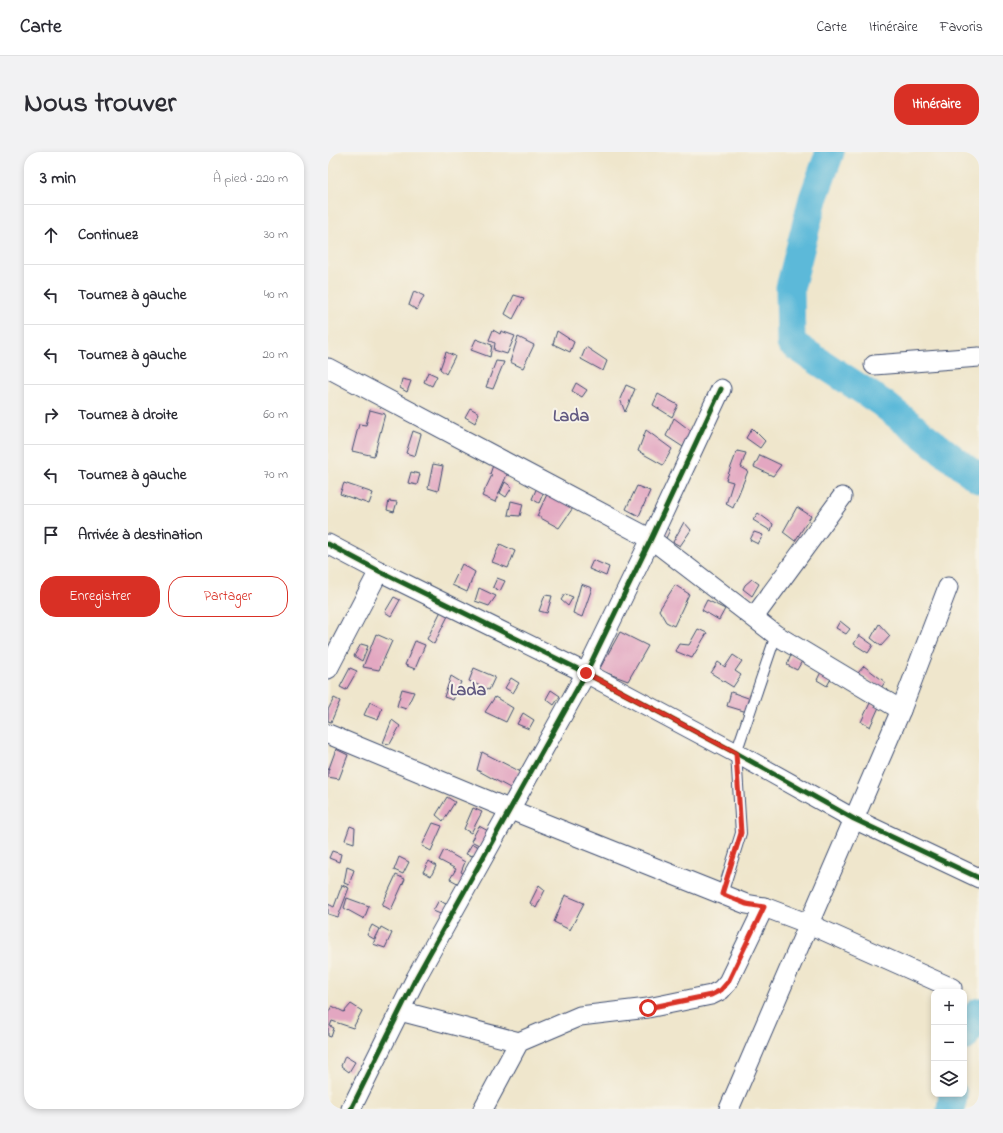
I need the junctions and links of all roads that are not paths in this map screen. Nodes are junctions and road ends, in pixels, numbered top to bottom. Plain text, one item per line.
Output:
1 (979, 357) edge
2 (874, 365) dead end
3 (328, 368) edge
4 (721, 389) dead end
5 (842, 497) dead end
6 (651, 539) junction
7 (328, 544) edge
8 (379, 571) junction
9 (948, 587) dead end
10 (754, 617) junction
11 (776, 635) junction
12 (328, 669) edge
13 (586, 673) junction
14 (901, 710) junction
15 (328, 734) edge
16 (736, 753) junction
17 (511, 810) junction
18 (854, 819) junction
19 (979, 878) edge
20 (722, 894) junction
21 (764, 907) junction
22 (809, 924) junction
23 (952, 988) dead end
24 (400, 1011) junction
25 (519, 1042) junction
26 (351, 1109) edge
27 (484, 1109) edge
28 (729, 1109) edge

1 - 2 street
3 - 6 street
4 - 6 street
5 - 10 street
6 - 10 street
6 - 13 street
7 - 8 street
8 - 12 street
8 - 13 street
9 - 14 street
10 - 11 street
11 - 14 street
11 - 16 lane
13 - 16 street
13 - 17 street
14 - 18 street
15 - 17 street
16 - 18 street
16 - 20 lane
17 - 20 street
17 - 24 street
18 - 19 street
18 - 22 street
20 - 21 street
21 - 22 street
21 - 25 street
22 - 23 street
22 - 28 street
24 - 25 street
24 - 26 street
25 - 27 street

